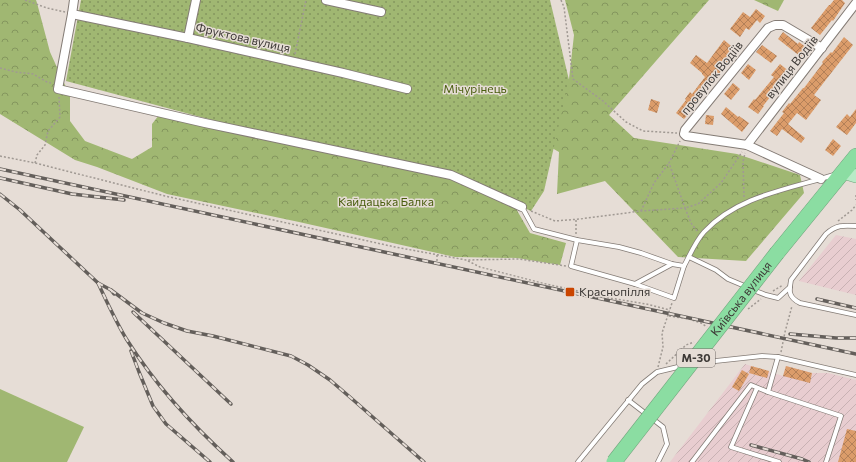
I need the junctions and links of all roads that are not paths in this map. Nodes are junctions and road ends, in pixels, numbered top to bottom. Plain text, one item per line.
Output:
1 (74, 0) edge
2 (196, 0) edge
3 (326, 0) edge
4 (353, 3) edge
5 (856, 3) edge
6 (380, 12) dead end
7 (72, 14) junction
8 (188, 38) junction
9 (822, 48) junction
10 (407, 90) dead end
11 (747, 146) junction
12 (856, 156) edge
13 (850, 174) edge
14 (821, 179) junction
15 (522, 207) joint
16 (856, 226) edge
17 (577, 240) junction
18 (689, 256) junction
19 (672, 264) junction
20 (684, 266) junction
21 (635, 284) junction
22 (790, 287) junction
23 (856, 315) edge
24 (779, 357) junction
25 (856, 375) edge
26 (757, 388) junction
27 (768, 392) junction
28 (628, 400) junction
29 (578, 462) edge
30 (614, 462) edge
31 (658, 462) edge
32 (692, 462) edge
33 (779, 462) edge
34 (826, 462) edge

1 - 7 street
2 - 8 street
3 - 4 street
4 - 6 street
5 - 9 street, вулиця Водіїв
7 - 8 street, Фруктова вулиця
7 - 15 street
8 - 10 street, Фруктова вулиця
9 - 11 street, вулиця Водіїв
9 - 11 street, провулок Водіїв
11 - 14 street, провулок Водіїв
12 - 13 highway, Київська вулиця / М-30
13 - 14 lane
13 - 30 highway, Київська вулиця / М-30, bridge
14 - 18 lane
15 - 17 lane
16 - 22 lane
17 - 19 lane
17 - 21 lane
18 - 20 lane
18 - 22 lane
19 - 20 lane
19 - 21 lane
20 - 21 lane
22 - 23 lane
24 - 25 lane
24 - 27 lane
24 - 28 lane
26 - 27 lane
26 - 32 lane
26 - 33 lane
27 - 34 lane
28 - 29 lane
28 - 31 lane

